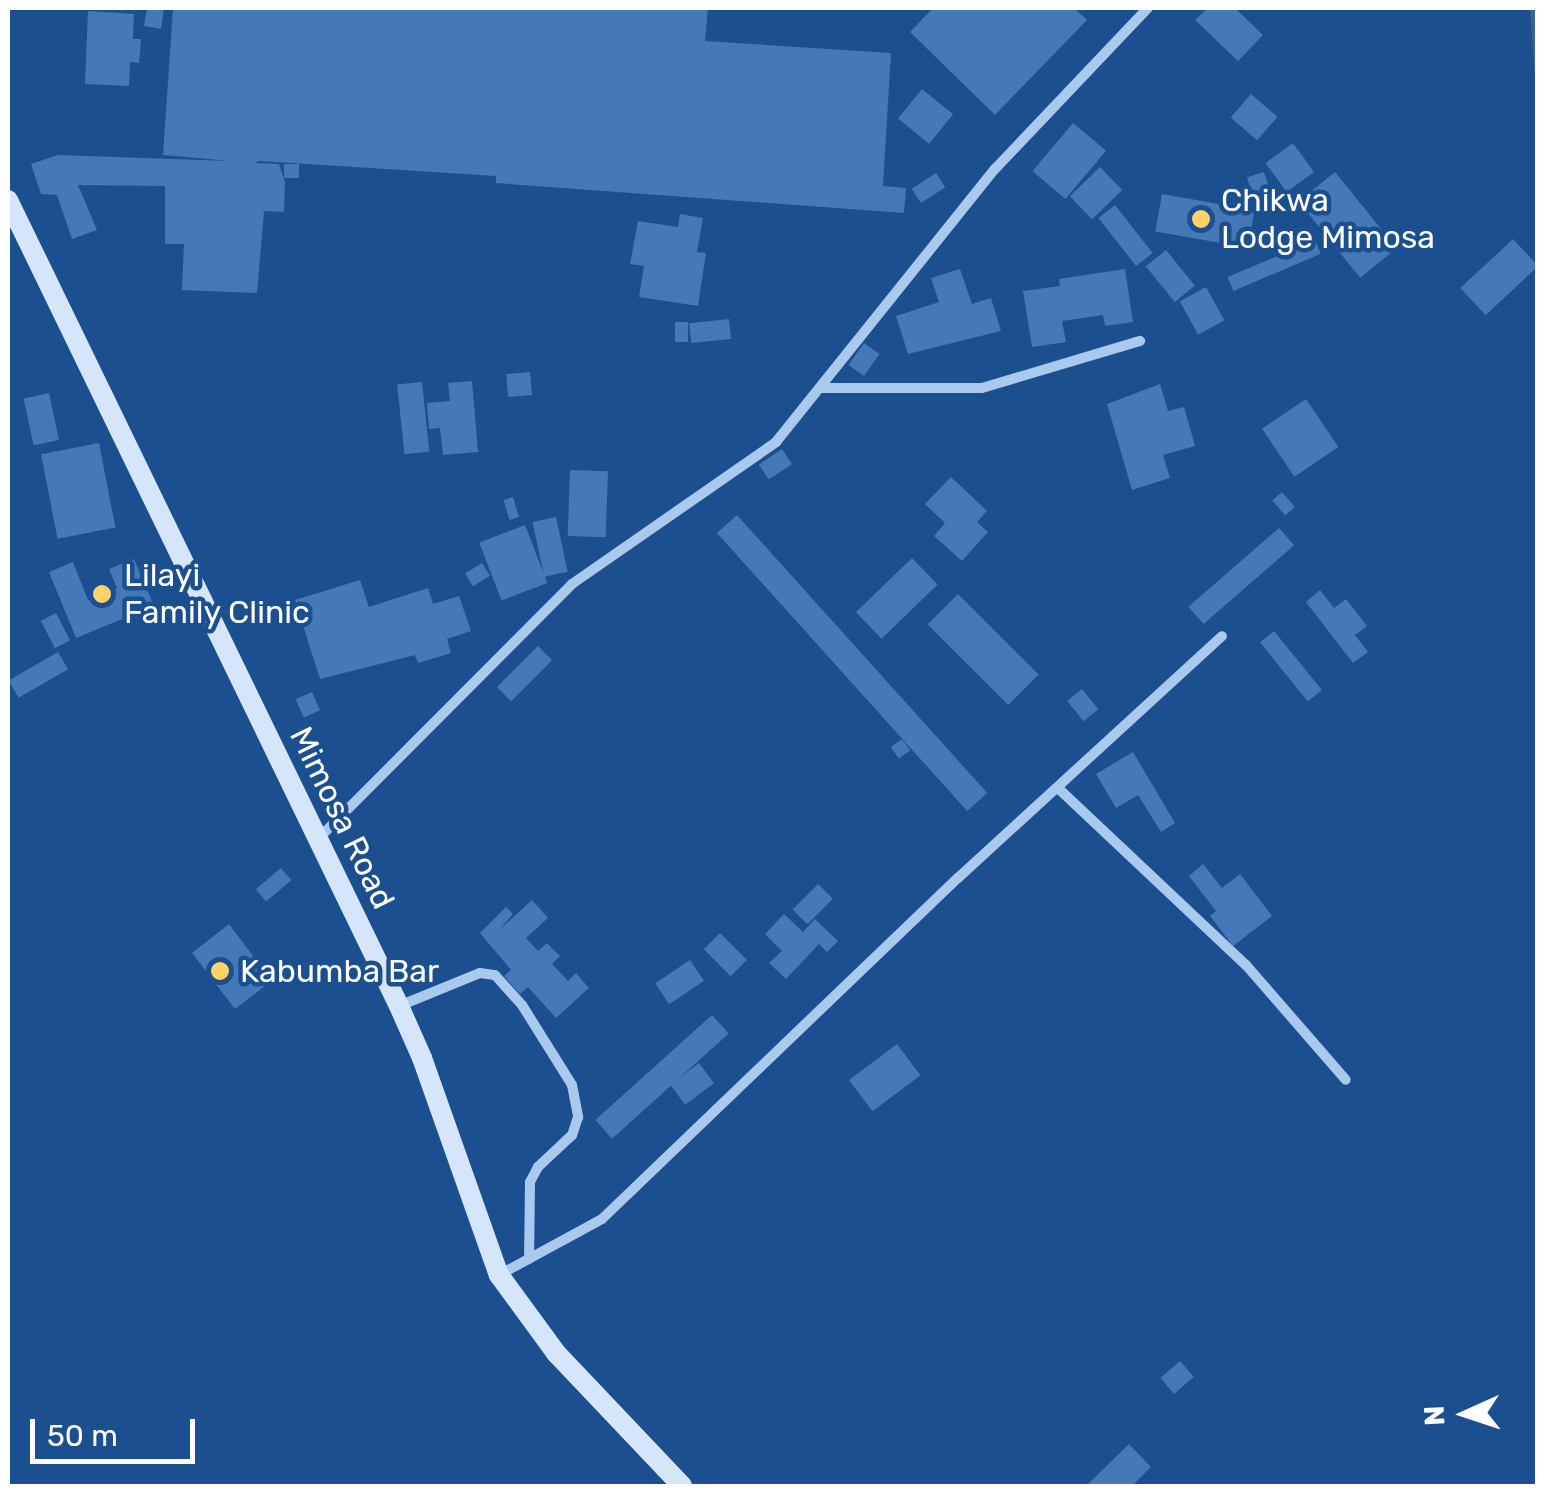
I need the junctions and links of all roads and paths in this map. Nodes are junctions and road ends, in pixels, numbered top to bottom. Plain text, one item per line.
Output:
1 (1148, 8) edge
2 (8, 200) edge
3 (1140, 342) dead end
4 (821, 388) junction
5 (1222, 636) dead end
6 (1059, 789) junction
7 (318, 838) junction
8 (399, 1006) junction
9 (1346, 1080) dead end
10 (529, 1260) junction
11 (500, 1275) junction
12 (682, 1486) edge

1 - 4 street
2 - 7 street, Mimosa Road
3 - 4 street
4 - 7 street
5 - 6 street
6 - 9 street
6 - 10 street
7 - 8 street, Mimosa Road
8 - 10 street
8 - 11 street, Mimosa Road
10 - 11 street
11 - 12 street, Mimosa Road

